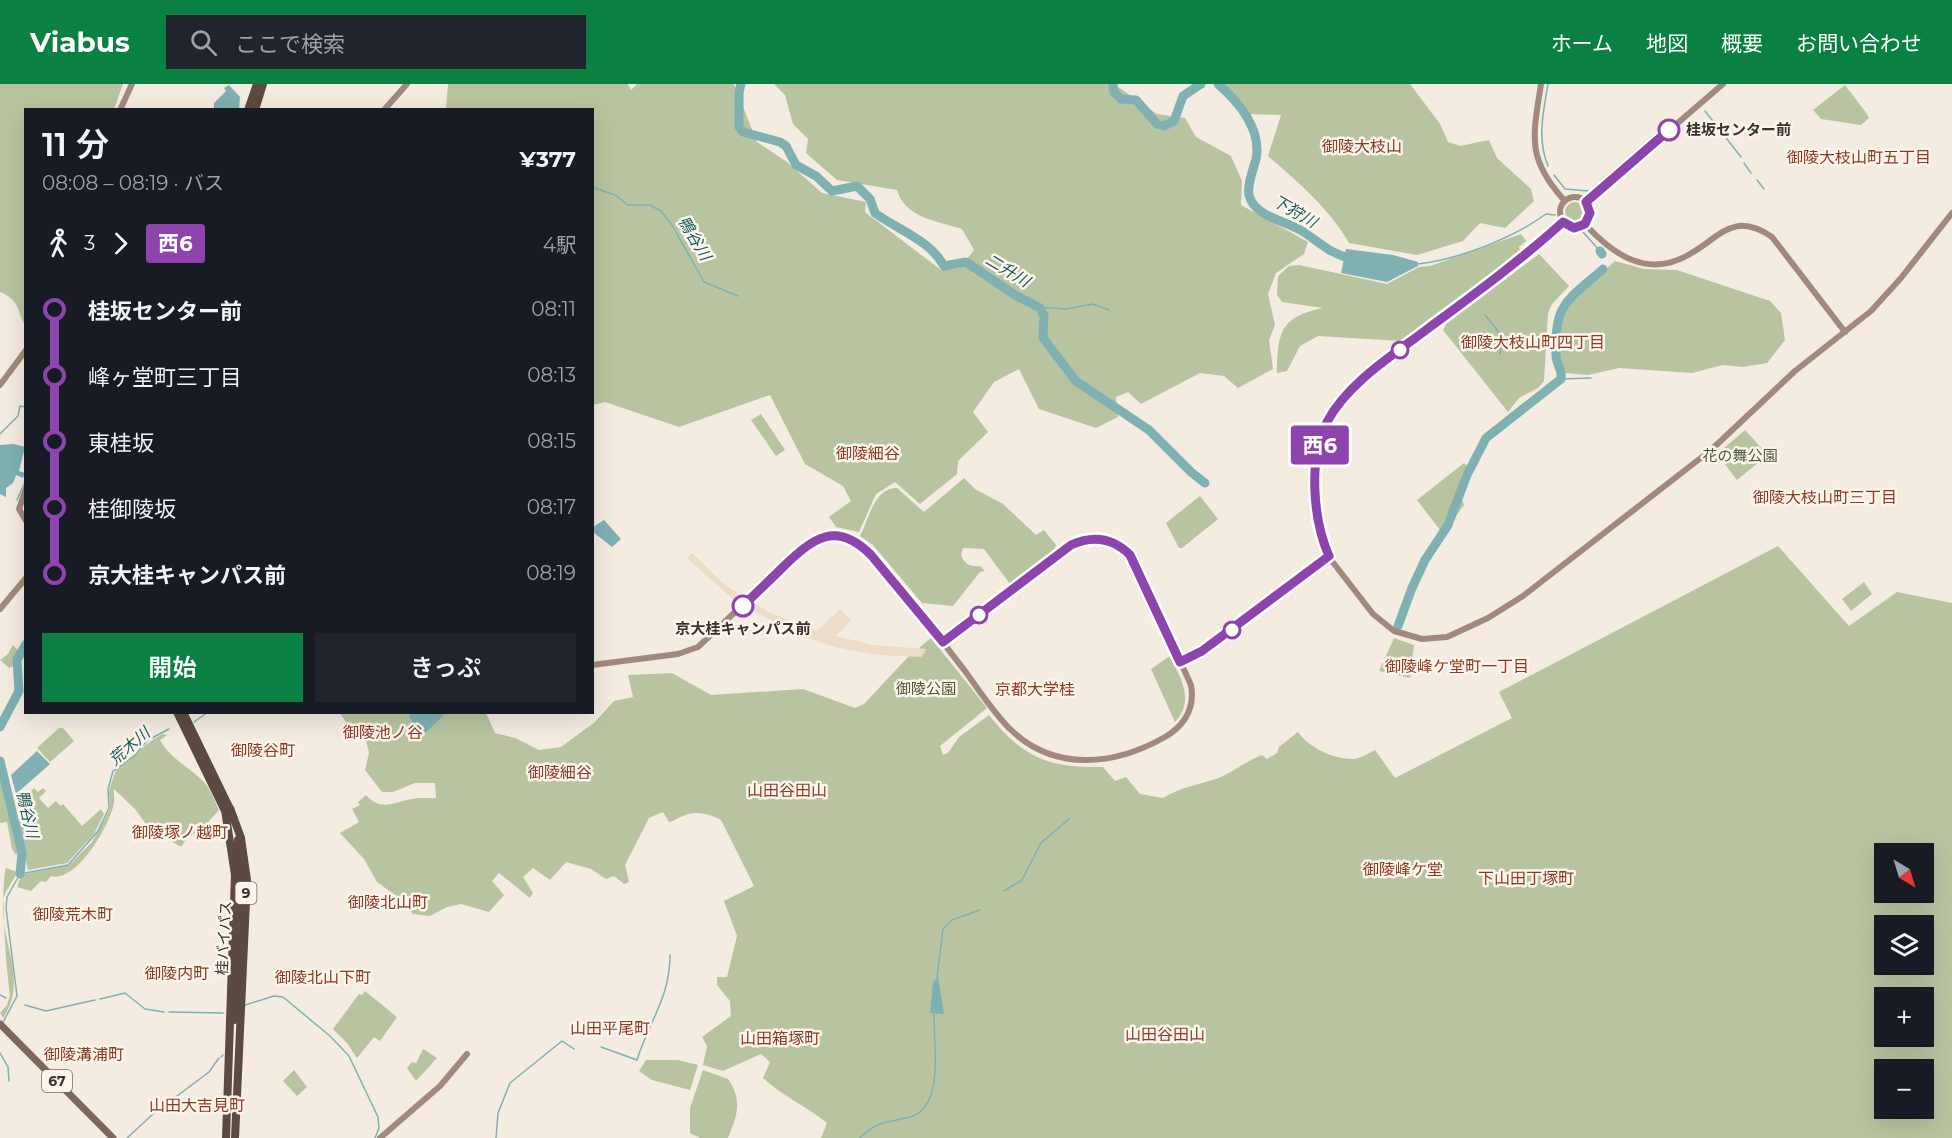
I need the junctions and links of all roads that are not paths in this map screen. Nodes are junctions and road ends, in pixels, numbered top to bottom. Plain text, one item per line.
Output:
1 (132, 84) edge
2 (257, 84) edge
3 (263, 84) edge
4 (407, 84) edge
5 (1541, 84) edge
6 (1723, 84) edge
7 (121, 108) edge
8 (249, 108) edge
9 (256, 108) edge
10 (386, 108) edge
11 (1564, 200) junction
12 (1586, 202) junction
13 (1952, 213) edge
14 (1563, 222) junction
15 (1585, 224) junction
16 (1845, 332) junction
17 (24, 353) edge
18 (0, 385) edge
19 (24, 495) edge
20 (24, 518) edge
21 (1329, 556) junction
22 (24, 580) edge
23 (0, 609) edge
24 (943, 642) junction
25 (1180, 662) junction
26 (594, 665) edge
27 (178, 714) edge
28 (184, 714) edge
29 (227, 809) junction
30 (234, 1020) dead end
31 (0, 1024) edge
32 (467, 1054) dead end
33 (113, 1138) edge
34 (226, 1138) edge
35 (235, 1138) edge
36 (380, 1138) edge

1 - 7 street
2 - 8 highway
3 - 9 highway
4 - 10 street
5 - 11 street
6 - 12 street
11 - 12 street
11 - 14 street
12 - 15 street
13 - 16 street
14 - 15 street
14 - 21 street
15 - 16 street
16 - 21 street
17 - 18 street
19 - 20 street
21 - 25 street
22 - 23 street
24 - 25 street
24 - 25 street
24 - 26 street
27 - 29 highway, 桂バイパス / 9
28 - 29 highway, 桂バイパス / 9
29 - 30 highway, 桂バイパス / 9
29 - 34 highway
29 - 35 highway, 9
31 - 33 main road, 67
32 - 36 street

